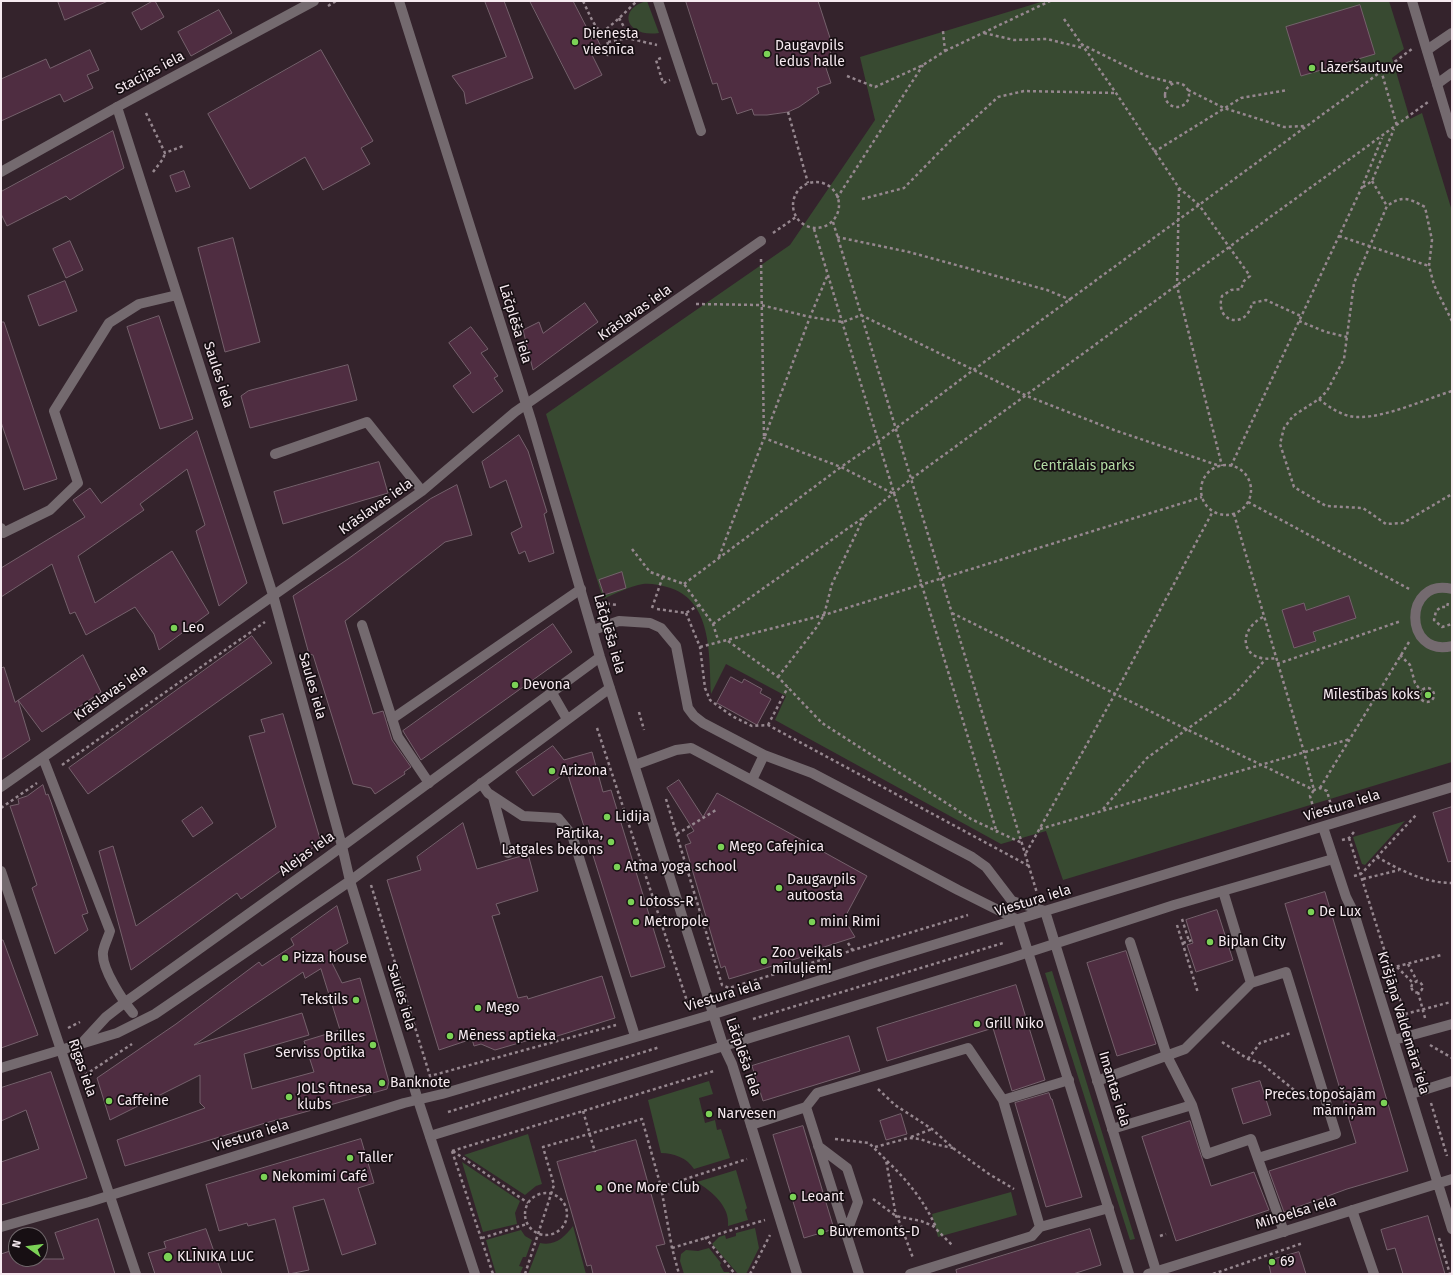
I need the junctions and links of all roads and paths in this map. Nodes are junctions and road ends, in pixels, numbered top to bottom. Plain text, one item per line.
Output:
1 (314, 1) edge
2 (399, 1) edge
3 (583, 1) edge
4 (637, 1) edge
5 (658, 1) edge
6 (1050, 1) edge
7 (1412, 1) edge
8 (619, 18) junction
9 (1064, 19) dead end
10 (944, 31) dead end
11 (1452, 32) edge
12 (603, 33) junction
13 (983, 33) junction
14 (592, 38) dead end
15 (626, 38) junction
16 (608, 42) junction
17 (1079, 43) junction
18 (1413, 47) dead end
19 (1083, 48) junction
20 (673, 49) junction
21 (1427, 50) junction
22 (945, 51) junction
23 (607, 56) dead end
24 (923, 65) junction
25 (1381, 70) junction
26 (1452, 73) edge
27 (847, 76) dead end
28 (1174, 83) junction
29 (1437, 84) junction
30 (1188, 90) junction
31 (1288, 90) dead end
32 (1116, 93) junction
33 (1430, 101) dead end
34 (117, 107) junction
35 (1224, 108) junction
36 (788, 112) dead end
37 (146, 113) dead end
38 (1305, 126) junction
39 (1396, 127) junction
40 (700, 131) dead end
41 (1452, 134) edge
42 (1382, 138) junction
43 (183, 146) dead end
44 (1154, 152) junction
45 (165, 153) junction
46 (154, 170) dead end
47 (1, 172) edge
48 (1372, 181) junction
49 (808, 183) junction
50 (1362, 187) junction
51 (1179, 188) junction
52 (837, 198) junction
53 (862, 198) dead end
54 (1199, 205) junction
55 (1387, 206) junction
56 (796, 217) junction
57 (1178, 220) junction
58 (833, 222) junction
59 (814, 229) junction
60 (837, 236) junction
61 (1339, 236) junction
62 (761, 241) junction
63 (1369, 246) junction
64 (1230, 248) junction
65 (1430, 266) junction
66 (828, 274) junction
67 (1177, 286) junction
68 (177, 294) junction
69 (1071, 300) junction
70 (672, 304) junction
71 (761, 305) junction
72 (861, 316) junction
73 (1301, 316) junction
74 (810, 317) junction
75 (1299, 320) junction
76 (1452, 320) edge
77 (843, 322) junction
78 (1347, 337) junction
79 (972, 370) junction
80 (1452, 391) edge
81 (1027, 396) junction
82 (1319, 399) junction
83 (527, 406) junction
84 (896, 428) junction
85 (764, 438) junction
86 (879, 441) junction
87 (275, 454) dead end
88 (1221, 466) junction
89 (1231, 466) junction
90 (841, 467) junction
91 (911, 479) junction
92 (422, 492) junction
93 (895, 494) junction
94 (1452, 494) edge
95 (1202, 497) junction
96 (1248, 502) junction
97 (1213, 511) junction
98 (1234, 514) junction
99 (864, 517) junction
100 (1, 528) edge
101 (632, 549) dead end
102 (719, 557) junction
103 (664, 576) junction
104 (941, 578) junction
105 (922, 583) junction
106 (684, 584) junction
107 (581, 589) junction
108 (1452, 589) edge
109 (273, 595) junction
110 (1423, 596) junction
111 (699, 605) junction
112 (652, 608) dead end
113 (952, 612) junction
114 (824, 615) junction
115 (1414, 616) junction
116 (1263, 617) junction
117 (265, 622) dead end
118 (713, 624) junction
119 (1452, 624) edge
120 (362, 625) dead end
121 (593, 630) junction
122 (1417, 630) junction
123 (728, 641) junction
124 (719, 643) junction
125 (1452, 646) edge
126 (700, 647) junction
127 (1400, 655) junction
128 (600, 657) junction
129 (1276, 658) junction
130 (1265, 660) junction
131 (1277, 664) junction
132 (778, 677) junction
133 (788, 687) junction
134 (610, 688) junction
135 (1421, 691) junction
136 (552, 693) junction
137 (1115, 694) junction
138 (639, 712) dead end
139 (392, 720) junction
140 (566, 720) junction
141 (768, 725) junction
142 (1186, 729) junction
143 (644, 730) dead end
144 (1350, 739) junction
145 (1304, 752) junction
146 (764, 755) junction
147 (43, 758) junction
148 (635, 765) junction
149 (1260, 765) junction
150 (49, 774) junction
151 (752, 780) junction
152 (429, 783) junction
153 (481, 783) junction
154 (1, 787) edge
155 (1452, 787) edge
156 (1320, 788) junction
157 (1314, 790) junction
158 (493, 796) junction
159 (666, 798) dead end
160 (1331, 805) dead end
161 (1, 808) edge
162 (716, 810) dead end
163 (1102, 810) junction
164 (1314, 810) dead end
165 (1417, 813) dead end
166 (1323, 827) junction
167 (1040, 829) junction
168 (997, 833) junction
169 (677, 834) junction
170 (1349, 838) dead end
171 (1022, 844) junction
172 (342, 846) junction
173 (508, 853) dead end
174 (1026, 854) junction
175 (1377, 857) junction
176 (1333, 859) junction
177 (1029, 866) junction
178 (1400, 870) junction
179 (1, 871) edge
180 (1361, 874) junction
181 (1350, 878) dead end
182 (1363, 879) junction
183 (369, 880) dead end
184 (350, 881) junction
185 (1452, 883) edge
186 (1223, 891) junction
187 (1038, 894) dead end
188 (1045, 911) junction
189 (968, 915) dead end
190 (1182, 919) dead end
191 (1018, 920) junction
192 (1178, 925) dead end
193 (999, 936) dead end
194 (1003, 942) junction
195 (1130, 942) dead end
196 (848, 943) dead end
197 (1183, 943) junction
198 (1055, 944) junction
199 (1007, 949) dead end
200 (853, 951) junction
201 (1029, 952) junction
202 (1441, 955) dead end
203 (1408, 964) junction
204 (1397, 967) junction
205 (1391, 968) junction
206 (1417, 981) junction
207 (1252, 983) junction
208 (1413, 983) junction
209 (1418, 992) junction
210 (1198, 993) dead end
211 (1451, 1002) edge
212 (124, 1003) junction
213 (1422, 1009) junction
214 (133, 1013) dead end
215 (714, 1014) junction
216 (1405, 1014) junction
217 (748, 1021) dead end
218 (1452, 1024) edge
219 (1304, 1029) junction
220 (1428, 1030) junction
221 (1411, 1035) junction
222 (636, 1036) junction
223 (1394, 1040) junction
224 (83, 1042) junction
225 (1222, 1042) dead end
226 (723, 1045) junction
227 (661, 1047) dead end
228 (62, 1049) junction
229 (1167, 1056) junction
230 (1248, 1059) junction
231 (1, 1068) edge
232 (714, 1071) dead end
233 (430, 1076) dead end
234 (866, 1078) junction
235 (1069, 1080) junction
236 (1097, 1081) junction
237 (1452, 1081) edge
238 (1427, 1089) junction
239 (1411, 1094) junction
240 (418, 1100) junction
241 (1003, 1100) junction
242 (445, 1105) dead end
243 (1192, 1105) junction
244 (806, 1107) junction
245 (1328, 1108) junction
246 (583, 1111) junction
247 (448, 1112) junction
248 (451, 1119) dead end
249 (751, 1124) junction
250 (932, 1129) junction
251 (1112, 1129) junction
252 (590, 1134) junction
253 (430, 1136) junction
254 (909, 1138) junction
255 (817, 1142) junction
256 (875, 1147) junction
257 (953, 1148) junction
258 (452, 1151) junction
259 (595, 1152) dead end
260 (761, 1155) junction
261 (1258, 1158) junction
262 (886, 1160) junction
263 (1449, 1162) dead end
264 (1452, 1179) edge
265 (852, 1183) junction
266 (1438, 1183) junction
267 (661, 1187) junction
268 (1030, 1192) junction
269 (552, 1194) junction
270 (110, 1195) junction
271 (528, 1203) junction
272 (1108, 1208) junction
273 (1352, 1210) junction
274 (779, 1216) junction
275 (896, 1216) junction
276 (527, 1224) junction
277 (1040, 1227) junction
278 (1, 1228) edge
279 (1452, 1229) edge
280 (937, 1230) junction
281 (1284, 1232) junction
282 (846, 1234) junction
283 (539, 1235) junction
284 (705, 1237) junction
285 (482, 1238) junction
286 (672, 1248) junction
287 (962, 1257) junction
288 (927, 1269) junction
289 (1154, 1273) edge
290 (136, 1274) edge
291 (475, 1274) edge
292 (493, 1274) edge
293 (525, 1274) edge
294 (679, 1274) edge
295 (735, 1274) edge
296 (750, 1274) edge
297 (797, 1274) edge
298 (858, 1274) edge
299 (910, 1274) edge
300 (1129, 1274) edge
301 (1374, 1274) edge

1 - 34 street, Stacijas iela
2 - 83 street, Lāčplēša iela
3 - 12 path
4 - 8 path
5 - 20 street
6 - 13 path
7 - 21 street
8 - 12 path
8 - 15 path
9 - 17 path
10 - 22 path
11 - 21 street
12 - 14 path
12 - 16 path
13 - 19 path
13 - 22 path
15 - 16 path
15 - 20 path
16 - 23 path
17 - 19 path
17 - 28 path
18 - 25 path
19 - 32 path
20 - 40 street
21 - 29 street
22 - 24 path
24 - 27 path
24 - 52 path
25 - 38 path
25 - 39 path
26 - 29 street
28 - 30 path
28 - 30 path
29 - 41 street
30 - 35 path
31 - 35 path
32 - 44 path
32 - 53 path
33 - 39 path
34 - 47 street, Stacijas iela
34 - 68 street, Saules iela
35 - 38 path
35 - 44 path
36 - 49 path
37 - 45 path
38 - 54 path
39 - 42 path
39 - 48 path
42 - 50 path
42 - 64 path
43 - 45 path
44 - 51 path
45 - 46 path
48 - 50 path
48 - 55 path
49 - 52 path
49 - 56 path
50 - 61 path
51 - 54 path
51 - 57 path
52 - 58 path
54 - 57 path
54 - 64 path
55 - 63 path
55 - 65 path
56 - 59 path
56 - 62 path
57 - 67 path
57 - 69 path
58 - 59 path
58 - 60 path
59 - 66 path
60 - 69 path
60 - 72 path
61 - 63 path
61 - 73 path
62 - 70 street, Krāslavas iela
62 - 71 path
63 - 65 path
63 - 78 path
64 - 67 path
64 - 73 path
65 - 76 path
66 - 74 path
66 - 77 path
67 - 81 path
67 - 88 path
68 - 100 street
68 - 109 street, Saules iela
69 - 79 path
70 - 71 path
70 - 83 street, Krāslavas iela
71 - 74 path
71 - 85 path
72 - 77 path
72 - 79 path
72 - 84 path
73 - 75 path
74 - 77 path
74 - 85 path
75 - 78 path
75 - 89 path
77 - 86 path
78 - 82 path
79 - 81 path
79 - 84 path
80 - 82 path
81 - 88 path
81 - 91 path
82 - 94 path
83 - 92 street, Krāslavas iela
83 - 107 street, Lāčplēša iela
84 - 86 path
84 - 91 path
85 - 90 path
85 - 102 path
86 - 90 path
86 - 93 path
87 - 92 street
88 - 89 path
88 - 95 path
89 - 96 path
90 - 93 path
90 - 102 path
91 - 93 path
91 - 104 path
92 - 109 street, Krāslavas iela
93 - 99 path
93 - 105 path
95 - 97 path
95 - 104 path
96 - 98 path
96 - 110 path
97 - 98 path
97 - 137 path
98 - 116 path
99 - 114 path
99 - 118 path
101 - 103 path
102 - 106 path
103 - 106 path
103 - 112 path
104 - 105 path
104 - 113 path
105 - 114 path
105 - 168 path
106 - 111 path
107 - 121 street, Lāčplēša iela
107 - 139 street
108 - 110 street
108 - 119 path
109 - 147 street, Krāslavas iela
109 - 172 street, Saules iela
110 - 115 street
111 - 118 path
111 - 126 path
113 - 137 path
113 - 171 path
114 - 123 path
114 - 132 path
115 - 122 street
115 - 131 path
116 - 129 path
116 - 130 path
117 - 150 path
118 - 124 path
120 - 139 street
121 - 128 street, Lāčplēša iela
121 - 146 street
122 - 125 street
122 - 127 path
123 - 124 path
123 - 132 path
124 - 126 path
126 - 141 path
127 - 135 path
127 - 144 path
128 - 134 street, Lāčplēša iela
128 - 136 street, Alejas iela
129 - 130 path
129 - 131 path
130 - 142 path
131 - 145 path
132 - 133 path
133 - 141 path
133 - 168 path
134 - 140 street
134 - 148 street, Lāčplēša iela
135 - 135 path
136 - 140 street
136 - 152 street, Alejas iela
137 - 142 path
137 - 167 path
138 - 143 path
139 - 152 street
140 - 153 street
141 - 177 path
142 - 149 path
142 - 163 path
144 - 145 path
144 - 156 path
145 - 149 path
145 - 157 path
146 - 151 street
146 - 188 street
147 - 150 street
147 - 154 street, Krāslavas iela
148 - 151 street
148 - 215 street, Lāčplēša iela
149 - 157 path
149 - 163 path
150 - 161 path
150 - 212 street
151 - 191 street
152 - 172 street, Alejas iela
153 - 158 street
153 - 184 street
155 - 166 street, Viestura iela
156 - 157 path
156 - 160 path
157 - 164 path
158 - 173 street
158 - 222 street
159 - 169 path
162 - 169 path
163 - 167 path
165 - 175 path
166 - 176 street, Krišjāņa Valdemāra iela
166 - 188 street, Viestura iela
167 - 174 path
168 - 171 path
169 - 200 path
170 - 180 path
171 - 174 path
172 - 184 street, Saules iela
172 - 212 street, Alejas iela
174 - 177 path
175 - 178 path
175 - 180 path
176 - 186 street
176 - 223 street, Krišjāņa Valdemāra iela
177 - 187 path
178 - 182 path
178 - 185 path
179 - 228 street, Rīgas iela
180 - 181 path
180 - 182 path
182 - 205 path
183 - 233 path
184 - 224 street
184 - 240 street, Saules iela
186 - 198 street
186 - 207 street
188 - 191 street, Viestura iela
188 - 198 street, Imantas iela
189 - 200 path
190 - 197 path
191 - 201 street
191 - 215 street, Viestura iela
192 - 197 path
193 - 194 path
194 - 199 path
194 - 217 path
195 - 229 street
196 - 200 path
197 - 210 path
198 - 201 street
198 - 236 street, Imantas iela
201 - 226 street
201 - 235 street
202 - 203 path
203 - 204 path
203 - 206 path
204 - 205 path
204 - 208 path
205 - 216 path
206 - 208 path
206 - 209 path
207 - 219 street
207 - 229 street
208 - 209 path
209 - 213 path
211 - 213 path
212 - 214 street
212 - 224 street, Alejas iela
213 - 216 path
213 - 220 path
215 - 222 street, Viestura iela
215 - 226 street, Lāčplēša iela
216 - 221 path
218 - 220 street
219 - 230 path
219 - 245 street
220 - 221 street
221 - 223 street
221 - 238 path
222 - 240 street, Viestura iela
223 - 239 street, Krišjāņa Valdemāra iela
224 - 228 street
225 - 230 path
226 - 249 street, Lāčplēša iela
226 - 253 street
227 - 247 path
228 - 231 street
228 - 270 street, Rīgas iela
229 - 236 street
229 - 243 street
230 - 245 path
232 - 246 path
234 - 241 street
234 - 244 street
234 - 250 path
235 - 241 street
235 - 272 street
236 - 251 street, Imantas iela
237 - 238 street
238 - 239 street
238 - 263 path
239 - 266 street, Krišjāņa Valdemāra iela
240 - 253 street, Saules iela
240 - 270 street, Viestura iela
241 - 268 street
242 - 247 path
243 - 251 street
243 - 261 street
244 - 249 street
244 - 255 street
245 - 261 street
246 - 252 path
246 - 258 path
247 - 248 path
249 - 260 street, Lāčplēša iela
250 - 254 path
250 - 257 path
251 - 289 street, Imantas iela
252 - 259 path
252 - 267 path
252 - 269 path
253 - 291 street, Saules iela
254 - 256 path
254 - 257 path
255 - 256 path
255 - 265 street
255 - 282 street
256 - 262 path
257 - 268 path
258 - 271 path
258 - 285 path
260 - 267 path
260 - 274 street, Lāčplēša iela
261 - 281 street
262 - 275 path
262 - 280 path
264 - 266 street, Mihoelsa iela
265 - 275 path
265 - 282 street
266 - 273 street, Mihoelsa iela
266 - 279 street, Krišjāņa Valdemāra iela
267 - 286 path
268 - 277 street
269 - 271 path
269 - 283 path
269 - 283 path
270 - 278 street, Viestura iela
270 - 290 street, Rīgas iela
271 - 276 path
272 - 277 street
272 - 300 street
273 - 281 street, Mihoelsa iela
273 - 301 street
274 - 284 path
274 - 296 path
274 - 297 street, Lāčplēša iela
275 - 280 path
275 - 288 path
276 - 283 path
276 - 285 path
277 - 287 street
280 - 287 path
281 - 289 street, Mihoelsa iela
282 - 298 street
283 - 293 path
284 - 286 path
284 - 295 path
285 - 292 path
286 - 294 path
287 - 288 street
288 - 299 street

